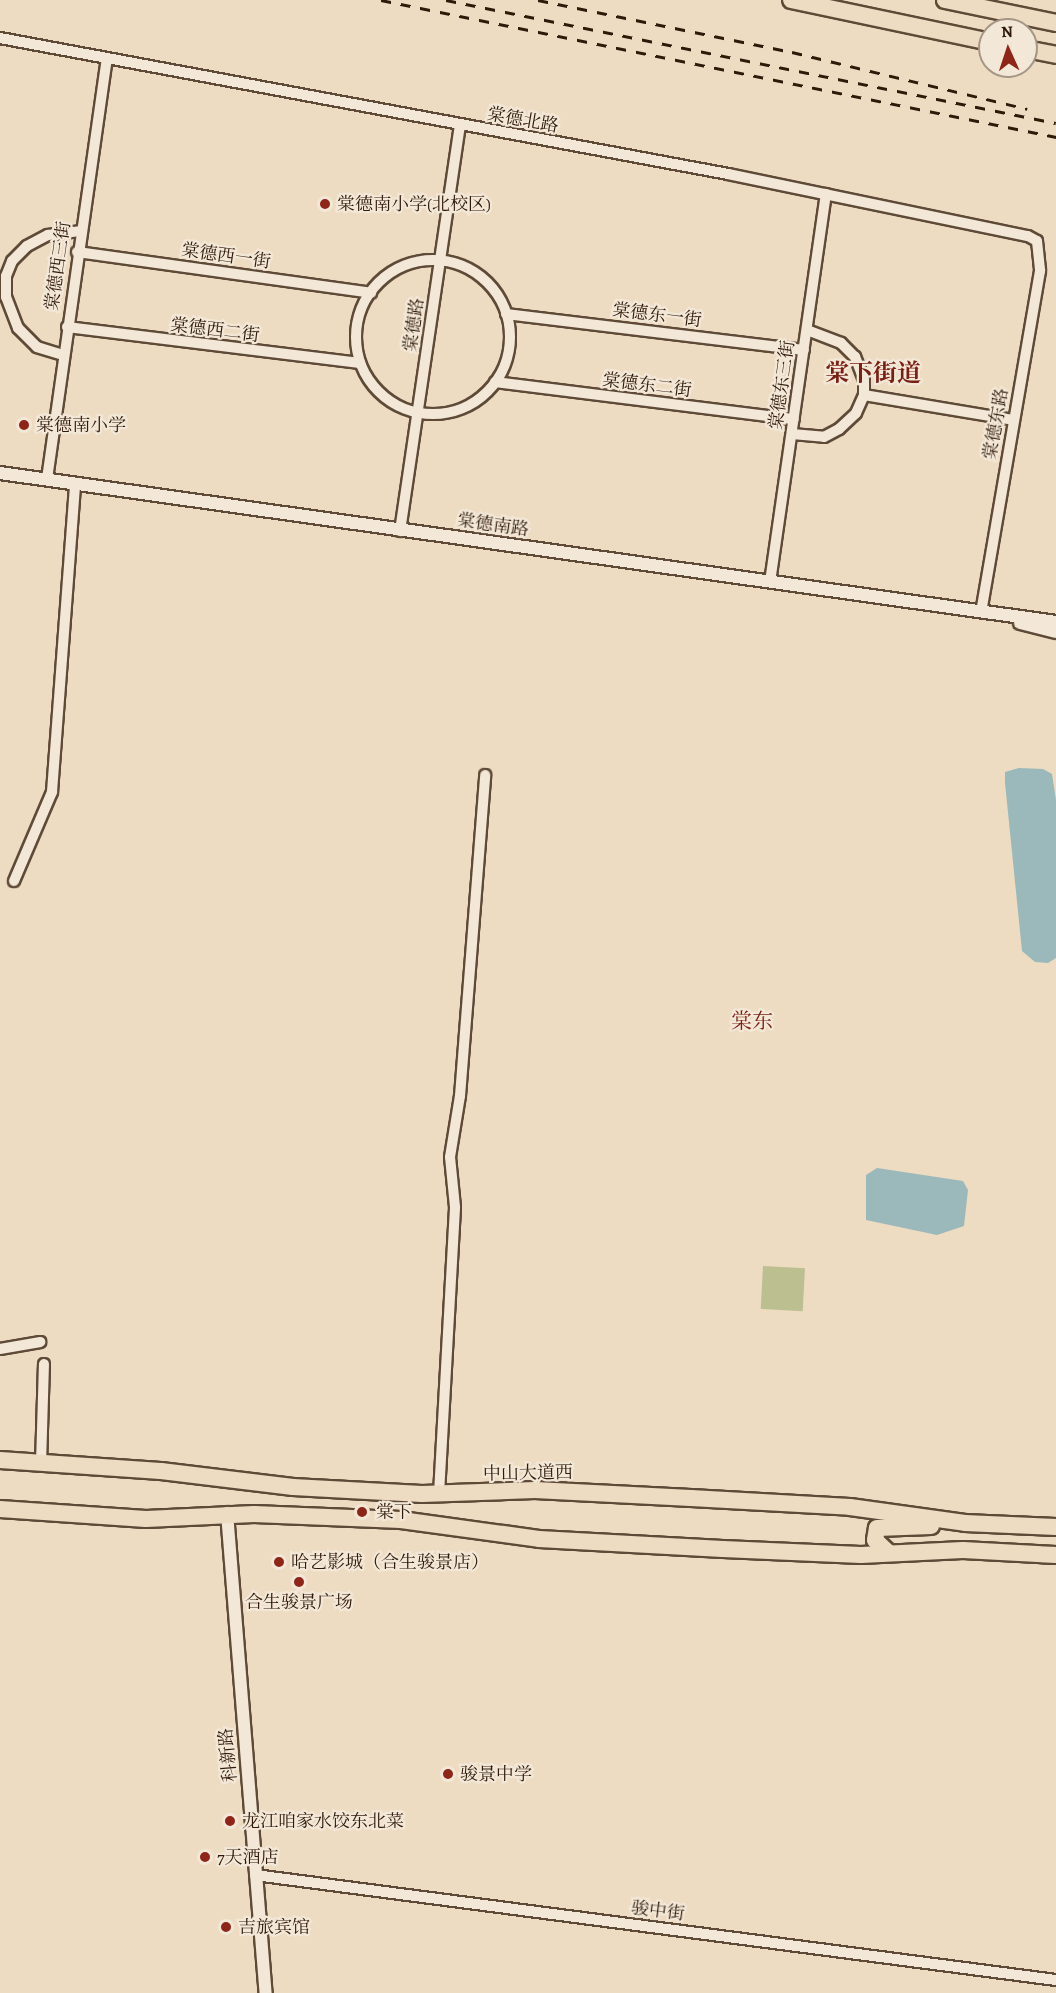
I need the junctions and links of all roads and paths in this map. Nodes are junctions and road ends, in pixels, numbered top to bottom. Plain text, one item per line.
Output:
1 (791, 0) edge
2 (945, 0) edge
3 (1056, 23) edge
4 (0, 38) edge
5 (978, 39) edge
6 (1038, 52) edge
7 (1056, 55) edge
8 (107, 59) junction
9 (460, 125) junction
10 (826, 194) junction
11 (80, 231) junction
12 (1037, 242) joint
13 (77, 252) junction
14 (440, 261) junction
15 (2, 285) edge
16 (370, 293) junction
17 (506, 314) junction
18 (67, 327) junction
19 (807, 330) junction
20 (804, 350) junction
21 (63, 356) junction
22 (360, 363) junction
23 (495, 382) junction
24 (864, 395) junction
25 (418, 412) junction
26 (794, 420) junction
27 (1013, 420) junction
28 (792, 434) junction
29 (0, 473) edge
30 (47, 479) junction
31 (75, 483) junction
32 (400, 531) junction
33 (770, 582) junction
34 (981, 612) junction
35 (1056, 622) edge
36 (1056, 632) edge
37 (485, 775) dead end
38 (14, 881) dead end
39 (40, 1342) dead end
40 (0, 1349) edge
41 (44, 1364) dead end
42 (0, 1460) edge
43 (41, 1464) junction
44 (439, 1494) junction
45 (0, 1509) edge
46 (227, 1514) junction
47 (965, 1523) junction
48 (1056, 1527) edge
49 (889, 1553) junction
50 (1056, 1555) edge
51 (255, 1875) junction
52 (1056, 1980) edge
53 (266, 1993) edge

1 - 5 highway
2 - 3 highway
4 - 8 street, 棠德北路
6 - 7 highway
8 - 9 street, 棠德北路
8 - 11 street, 棠德西三街
9 - 10 street, 棠德北路
9 - 14 street, 棠德路
10 - 12 street, 棠德北路
10 - 19 street, 棠德东三街
11 - 13 street, 棠德西三街
11 - 15 street
12 - 27 street, 棠德东路
13 - 16 street, 棠德西一街
13 - 18 street, 棠德西三街
14 - 16 street
14 - 17 street
14 - 25 street, 棠德路
15 - 21 street
16 - 22 street
17 - 20 street, 棠德东一街
17 - 23 street
18 - 21 street, 棠德西三街
18 - 22 street, 棠德西二街
19 - 20 street, 棠德东三街
19 - 24 street
20 - 26 street, 棠德东三街
21 - 30 street, 棠德西三街
22 - 25 street
23 - 25 street
23 - 26 street, 棠德东二街
24 - 27 street
24 - 28 street
25 - 32 street, 棠德路
26 - 28 street, 棠德东三街
27 - 34 street, 棠德东路
28 - 33 street, 棠德东三街
29 - 30 street, 棠德南路
30 - 31 street, 棠德南路
31 - 32 street, 棠德南路
31 - 38 street
32 - 33 street, 棠德南路
33 - 34 street, 棠德南路
34 - 35 street
34 - 36 street
37 - 44 street
39 - 40 street
41 - 43 street
42 - 43 highway, 中山大道西
43 - 44 highway, 中山大道西
44 - 47 highway, 中山大道西
45 - 46 highway
46 - 49 highway
46 - 51 street, 科新路
47 - 48 highway, 中山大道西
47 - 49 highway
49 - 50 highway
51 - 52 street, 骏中街
51 - 53 street, 科新路

